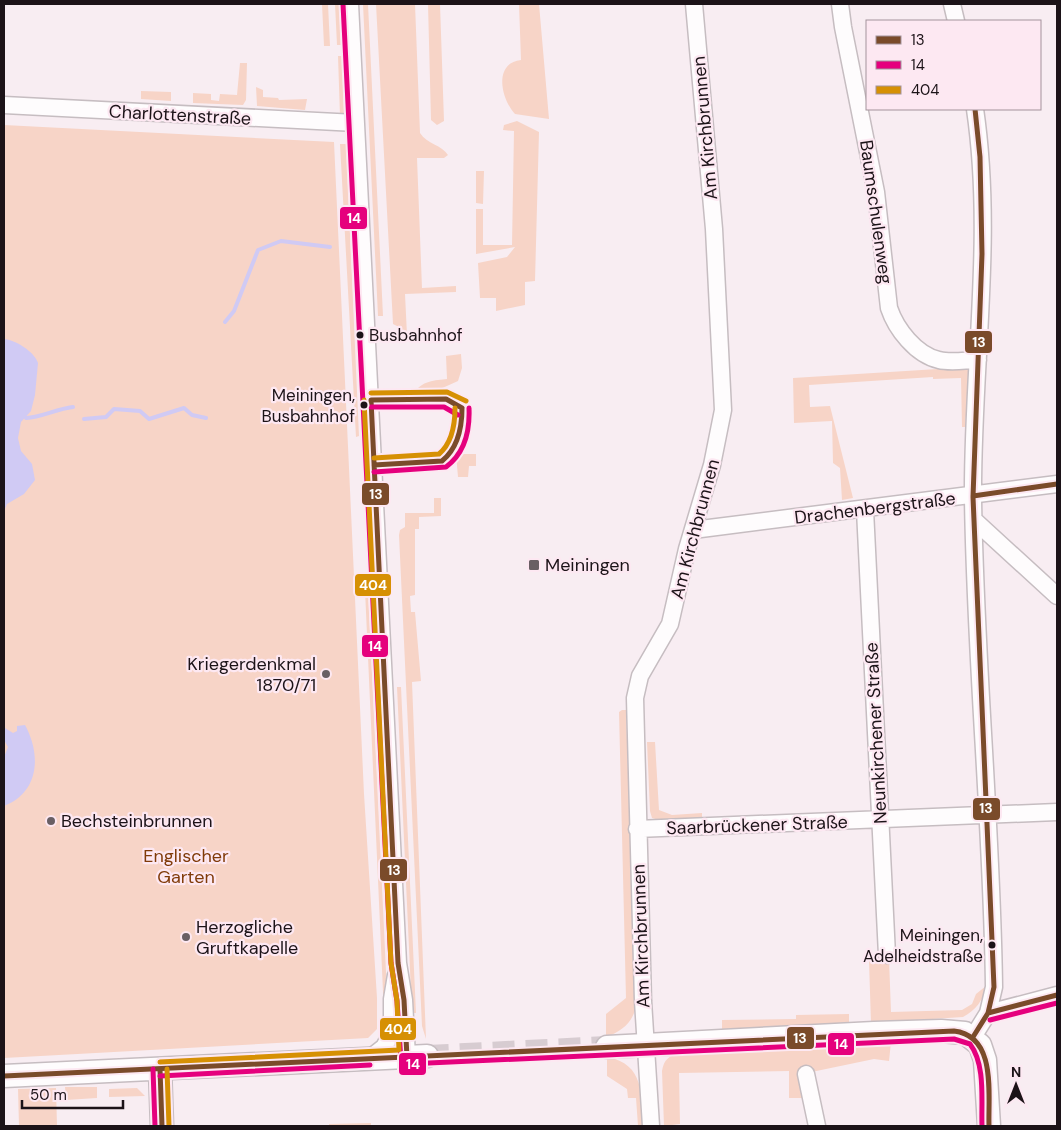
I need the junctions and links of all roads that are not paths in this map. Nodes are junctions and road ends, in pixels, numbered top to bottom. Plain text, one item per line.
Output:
1 (350, 4) edge
2 (694, 4) edge
3 (840, 4) edge
4 (952, 4) edge
5 (956, 20) edge
6 (4, 105) edge
7 (975, 110) edge
8 (356, 123) junction
9 (978, 360) junction
10 (1057, 484) edge
11 (973, 496) junction
12 (865, 510) junction
13 (974, 520) junction
14 (693, 530) junction
15 (1057, 596) edge
16 (1057, 812) edge
17 (987, 815) junction
18 (880, 820) junction
19 (637, 829) junction
20 (887, 955) dead end
21 (398, 964) junction
22 (1057, 995) edge
23 (988, 1013) junction
24 (973, 1037) junction
25 (646, 1046) junction
26 (607, 1047) tunnel mouth
27 (417, 1056) joint
28 (370, 1058) junction
29 (160, 1069) junction
30 (806, 1074) dead end
31 (4, 1076) edge
32 (162, 1126) edge
33 (651, 1126) edge
34 (817, 1126) edge
35 (989, 1126) edge

1 - 8 street
2 - 14 street, Am Kirchbrunnen
3 - 9 street, Baumschulenweg
4 - 5 street
6 - 8 street, Charlottenstraße
7 - 9 street
8 - 21 street
9 - 11 street
10 - 11 street, Drachenbergstraße
11 - 12 street, Drachenbergstraße
11 - 13 street
12 - 14 street, Drachenbergstraße
12 - 18 street, Neunkirchener Straße
13 - 15 street
13 - 17 street
14 - 19 street, Am Kirchbrunnen
16 - 17 street, Saarbrückener Straße
17 - 18 street, Saarbrückener Straße
17 - 23 street
18 - 19 street, Saarbrückener Straße
18 - 20 street, Neunkirchener Straße
19 - 25 street, Am Kirchbrunnen
21 - 27 street
21 - 28 street
22 - 23 street
23 - 24 street
24 - 25 main road
24 - 35 main road
25 - 26 main road
25 - 33 street, Am Kirchbrunnen
27 - 28 main road
28 - 29 main road
29 - 31 main road
29 - 32 main road
30 - 34 street

